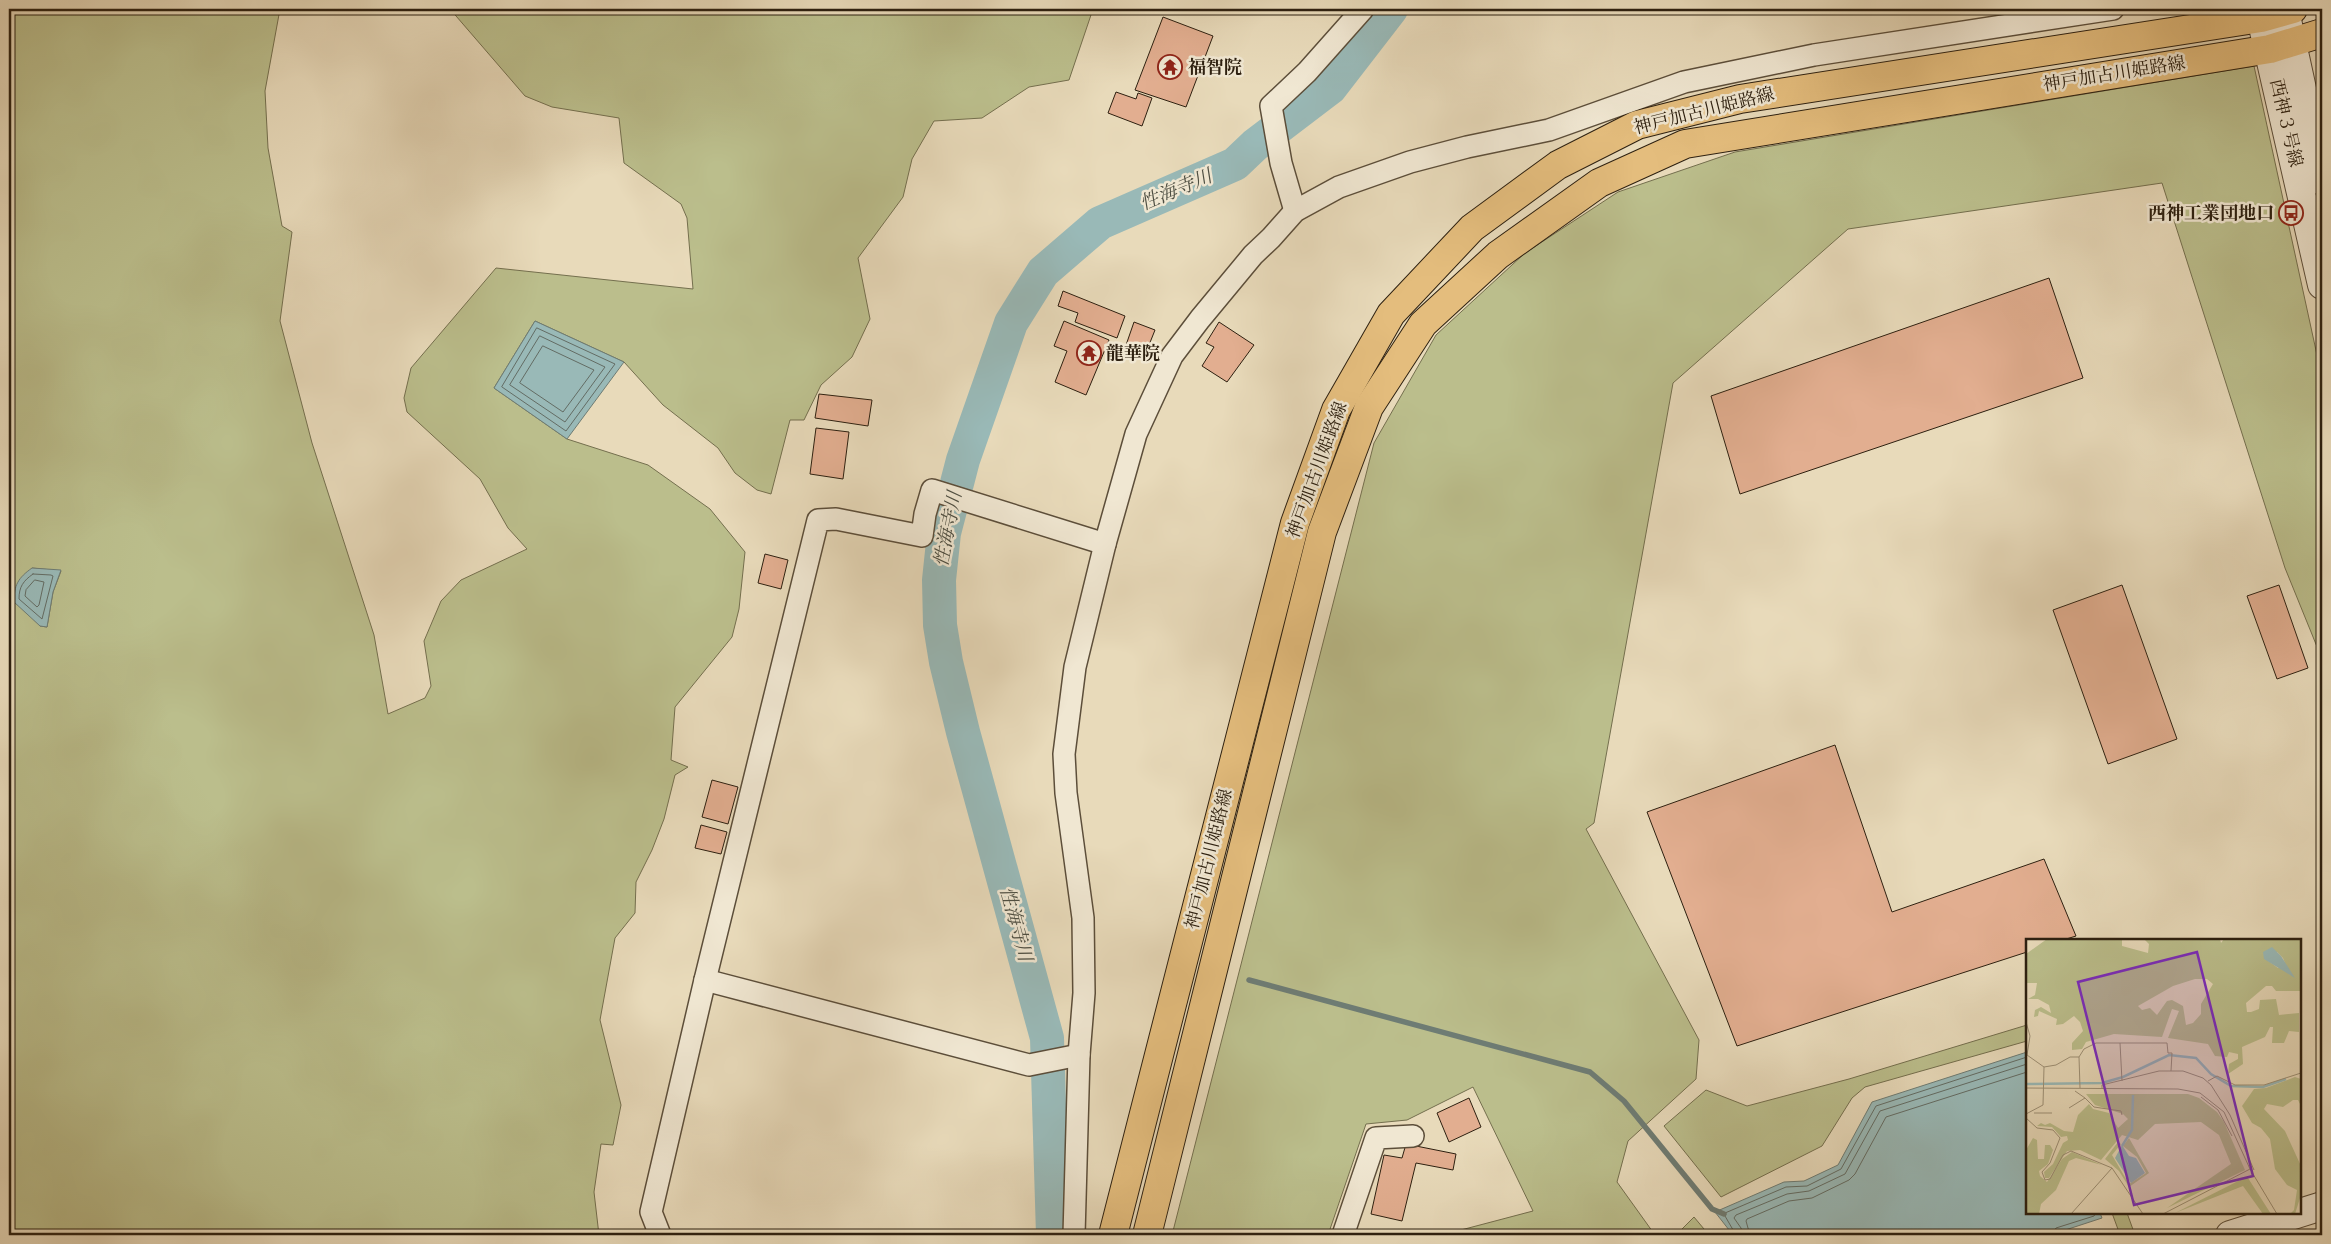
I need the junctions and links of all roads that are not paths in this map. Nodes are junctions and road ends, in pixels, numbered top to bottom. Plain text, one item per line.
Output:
1 (1363, 9) edge
2 (2113, 9) edge
3 (2274, 12) edge
4 (2322, 33) edge
5 (2280, 45) junction
6 (2322, 182) edge
7 (1294, 211) junction
8 (2322, 284) edge
9 (1105, 544) junction
10 (704, 980) junction
11 (1073, 1056) junction
12 (1413, 1136) dead end
13 (2322, 1206) edge
14 (2301, 1213) edge
15 (2297, 1214) edge
16 (660, 1235) edge
17 (1074, 1235) edge
18 (1113, 1235) edge
19 (1147, 1235) edge
20 (1343, 1235) edge
21 (2230, 1235) edge

1 - 7 street
2 - 7 street
3 - 5 street
3 - 18 main road, 神戸加古川姫路線
4 - 5 main road, 神戸加古川姫路線
5 - 6 street, 西神３号線
5 - 8 street, 西神３号線
5 - 19 main road, 神戸加古川姫路線
7 - 9 street
9 - 10 street
9 - 11 street
10 - 11 street
10 - 16 street
11 - 17 street
12 - 20 street
13 - 14 street
15 - 21 street

